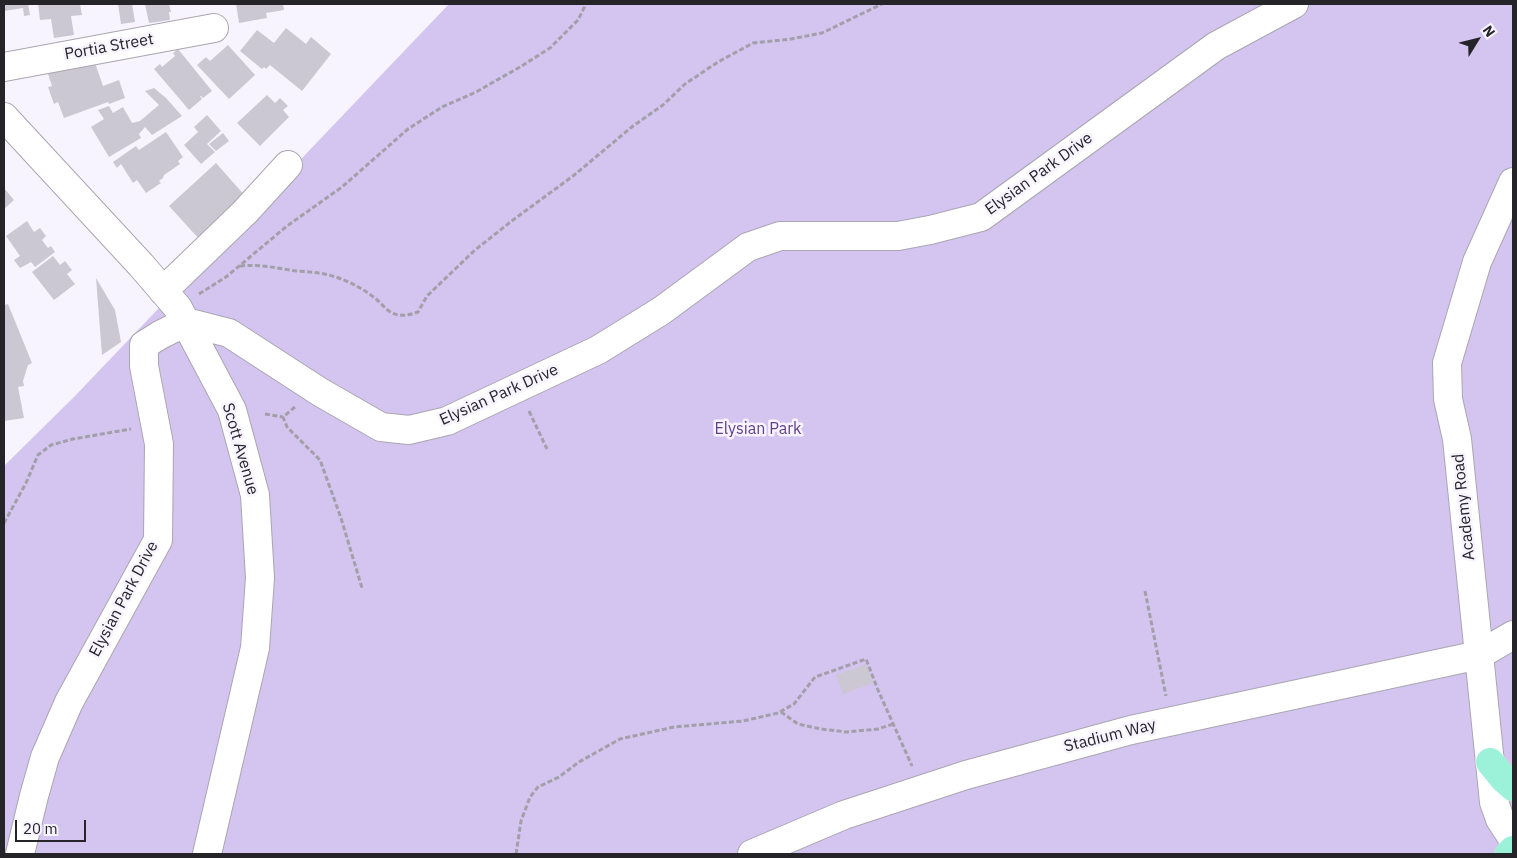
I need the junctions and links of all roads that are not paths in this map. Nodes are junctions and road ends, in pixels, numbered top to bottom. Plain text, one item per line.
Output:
1 (1294, 4) edge
2 (214, 28) dead end
3 (4, 66) edge
4 (4, 117) edge
5 (288, 165) dead end
6 (1513, 182) edge
7 (176, 307) junction
8 (1513, 635) edge
9 (1479, 654) junction
10 (1490, 762) junction
11 (1513, 787) edge
12 (1513, 839) edge
13 (1513, 850) edge
14 (20, 854) edge
15 (207, 854) edge
16 (752, 854) edge
17 (1509, 854) edge

1 - 7 street, Elysian Park Drive
2 - 3 street, Portia Street
4 - 7 street, Scott Avenue
5 - 7 street
6 - 9 street, Academy Road
7 - 14 street, Elysian Park Drive
7 - 15 street, Scott Avenue
8 - 9 street, Stadium Way
9 - 10 street, Academy Road
9 - 16 street, Stadium Way
10 - 11 main road
10 - 12 street, Academy Road
13 - 17 main road

